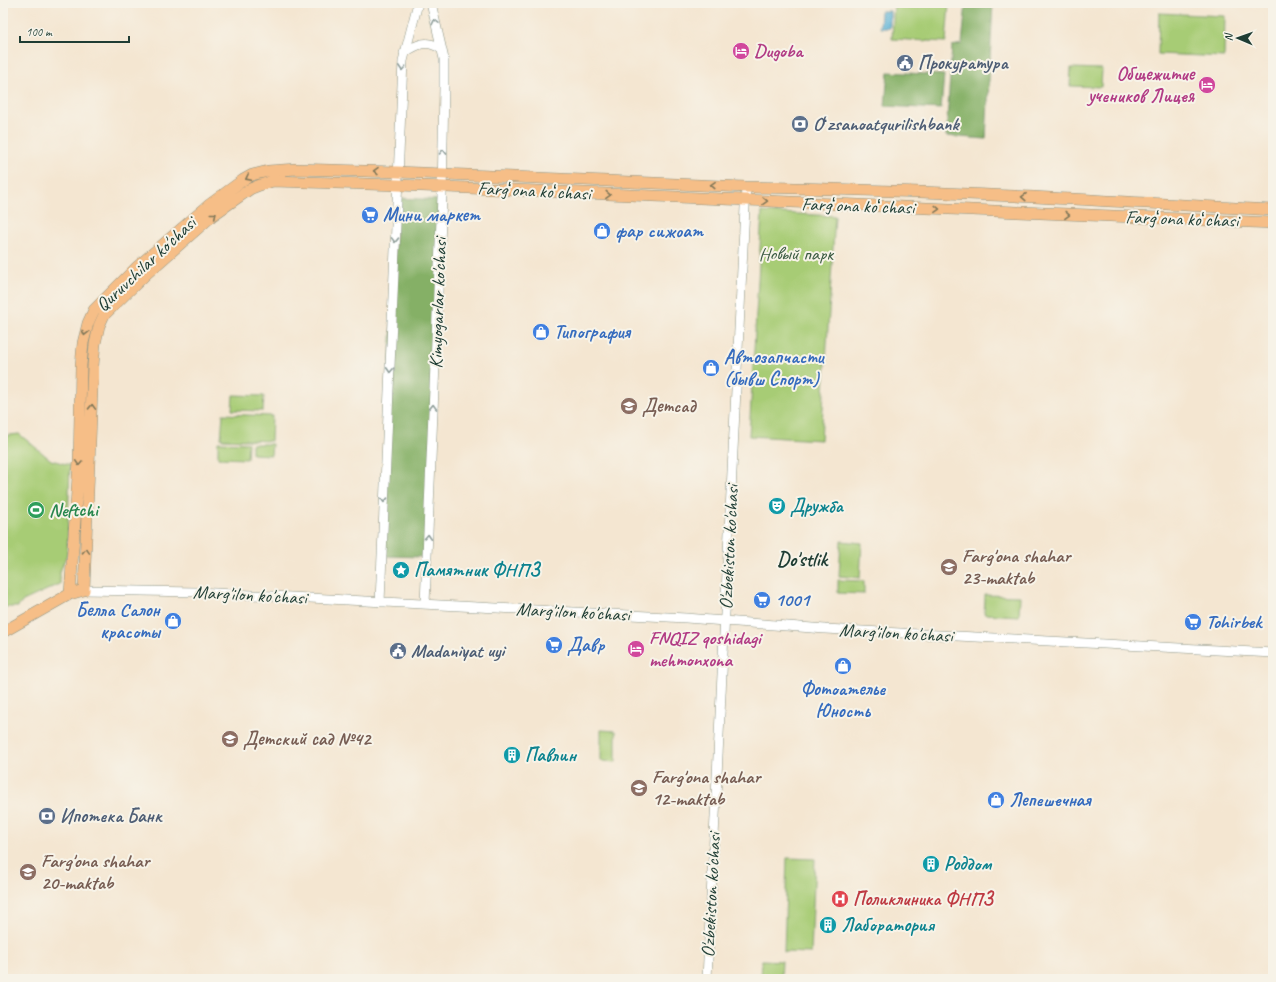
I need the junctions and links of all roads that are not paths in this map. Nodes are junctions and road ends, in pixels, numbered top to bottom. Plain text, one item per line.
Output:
1 (418, 3) edge
2 (431, 3) edge
3 (441, 49) junction
4 (404, 53) junction
5 (398, 172) junction
6 (443, 175) junction
7 (398, 185) junction
8 (443, 187) junction
9 (746, 187) junction
10 (746, 201) junction
11 (1273, 210) edge
12 (1273, 223) edge
13 (84, 590) junction
14 (70, 594) junction
15 (380, 602) junction
16 (426, 604) junction
17 (725, 620) junction
18 (3, 632) edge
19 (1273, 653) edge
20 (707, 979) edge

1 - 4 street
3 -> 2 street, Kimyogarlar ko'chasi
3 - 4 street
6 -> 3 street, Kimyogarlar ko'chasi
4 -> 5 street
5 - 6 main road, Quruvchilar ko'chasi
5 - 7 street
5 -> 14 main road, Quruvchilar ko'chasi
6 - 8 street, Kimyogarlar ko'chasi
9 -> 6 main road, Fargʻona koʻchasi
7 - 8 main road, Quruvchilar ko'chasi
13 -> 7 main road, Quruvchilar ko'chasi
7 -> 15 street
8 -> 10 main road, Fargʻona koʻchasi
16 -> 8 street, Kimyogarlar ko'chasi
9 - 10 street, O'zbekiston ko'chasi
11 -> 9 main road, Fargʻona koʻchasi
10 -> 12 main road, Fargʻona koʻchasi
10 - 17 street, O'zbekiston ko'chasi
13 - 14 main road, Marg'ilon ko'chasi
13 - 15 street, Marg'ilon ko'chasi
14 - 18 main road, Marg'ilon ko'chasi
15 - 16 street, Marg'ilon ko'chasi
16 - 17 street, Marg'ilon ko'chasi
17 - 19 street, Marg'ilon ko'chasi
17 - 20 street, O'zbekiston ko'chasi

